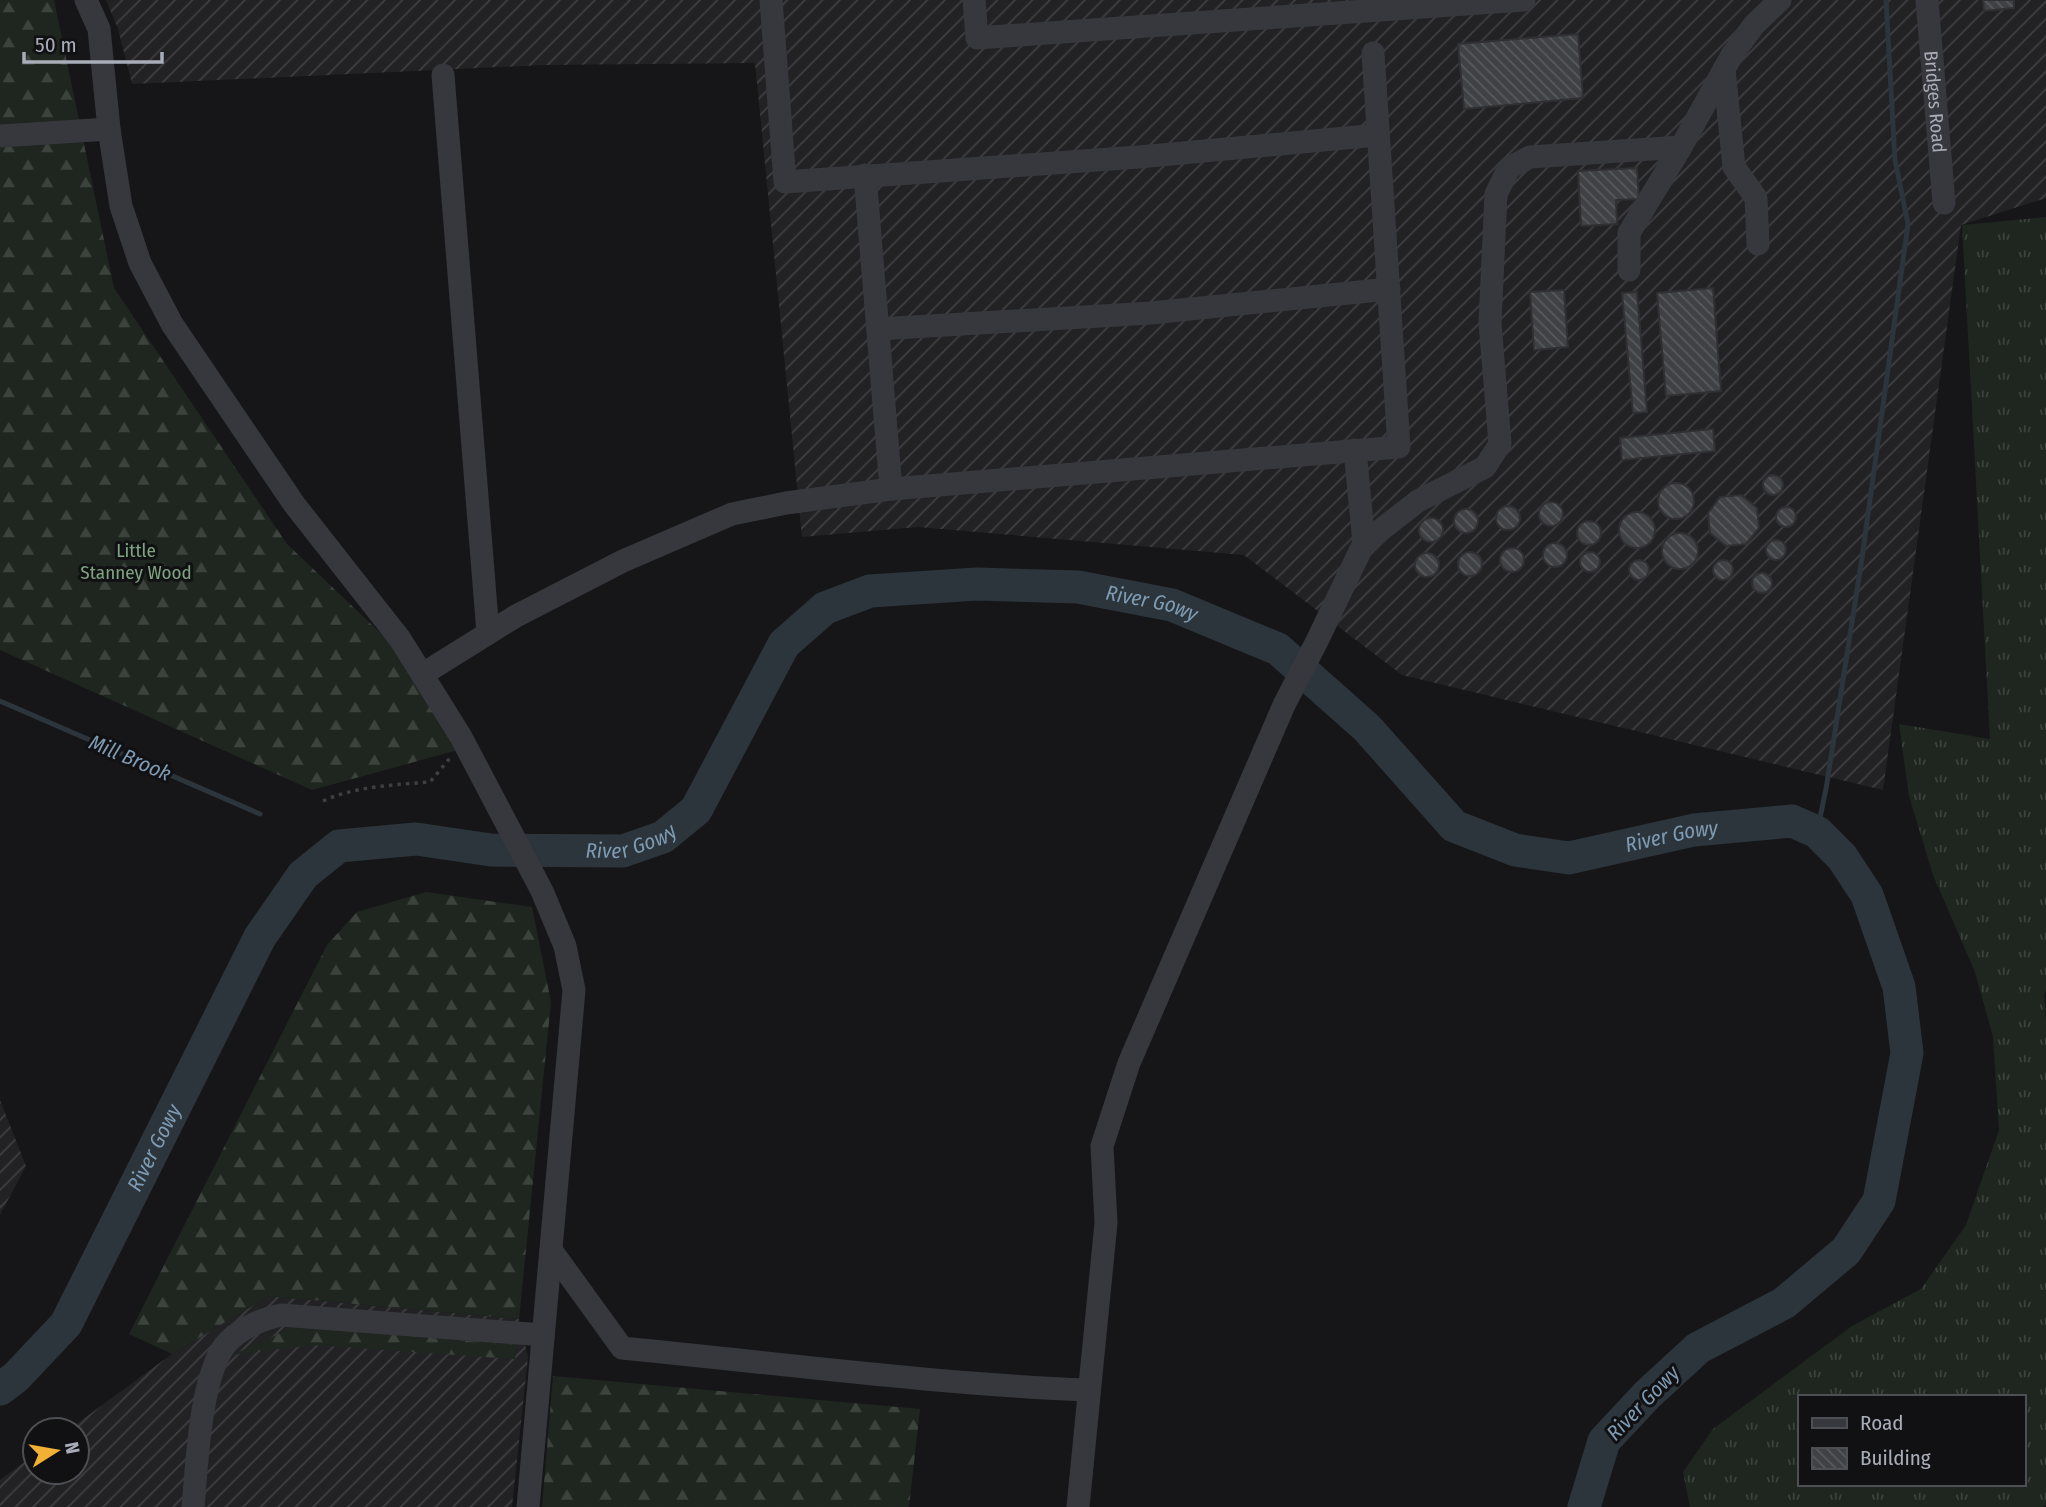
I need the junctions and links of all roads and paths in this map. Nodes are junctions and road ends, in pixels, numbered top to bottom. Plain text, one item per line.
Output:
1 (86, 0) edge
2 (771, 0) edge
3 (974, 0) edge
4 (1524, 0) edge
5 (1780, 0) edge
6 (1927, 0) edge
7 (1373, 53) dead end
8 (1724, 69) junction
9 (443, 75) dead end
10 (109, 129) junction
11 (1378, 135) junction
12 (0, 136) edge
13 (1681, 147) junction
14 (865, 175) junction
15 (1944, 203) dead end
16 (1758, 244) dead end
17 (1629, 270) dead end
18 (1389, 289) junction
19 (878, 329) junction
20 (1355, 450) junction
21 (891, 489) junction
22 (1364, 543) junction
23 (488, 633) junction
24 (423, 674) junction
25 (461, 737) junction
26 (323, 801) dead end
27 (551, 1250) junction
28 (543, 1335) junction
29 (1089, 1390) junction
30 (193, 1507) edge
31 (528, 1507) edge
32 (1078, 1507) edge

1 - 10 street
2 - 14 street
3 - 4 street
5 - 8 street
6 - 15 street, Bridges Road
7 - 11 street
8 - 13 street
8 - 16 street
9 - 23 street
10 - 12 street
10 - 24 street
11 - 14 street
11 - 18 street
13 - 17 street
13 - 22 street
14 - 19 street
18 - 19 street
18 - 20 street
19 - 21 street
20 - 21 street
20 - 22 street
21 - 23 street
22 - 29 street
23 - 24 street
24 - 25 street
25 - 26 path
25 - 27 street
27 - 28 street
27 - 29 street
28 - 30 street
28 - 31 street
29 - 32 street

